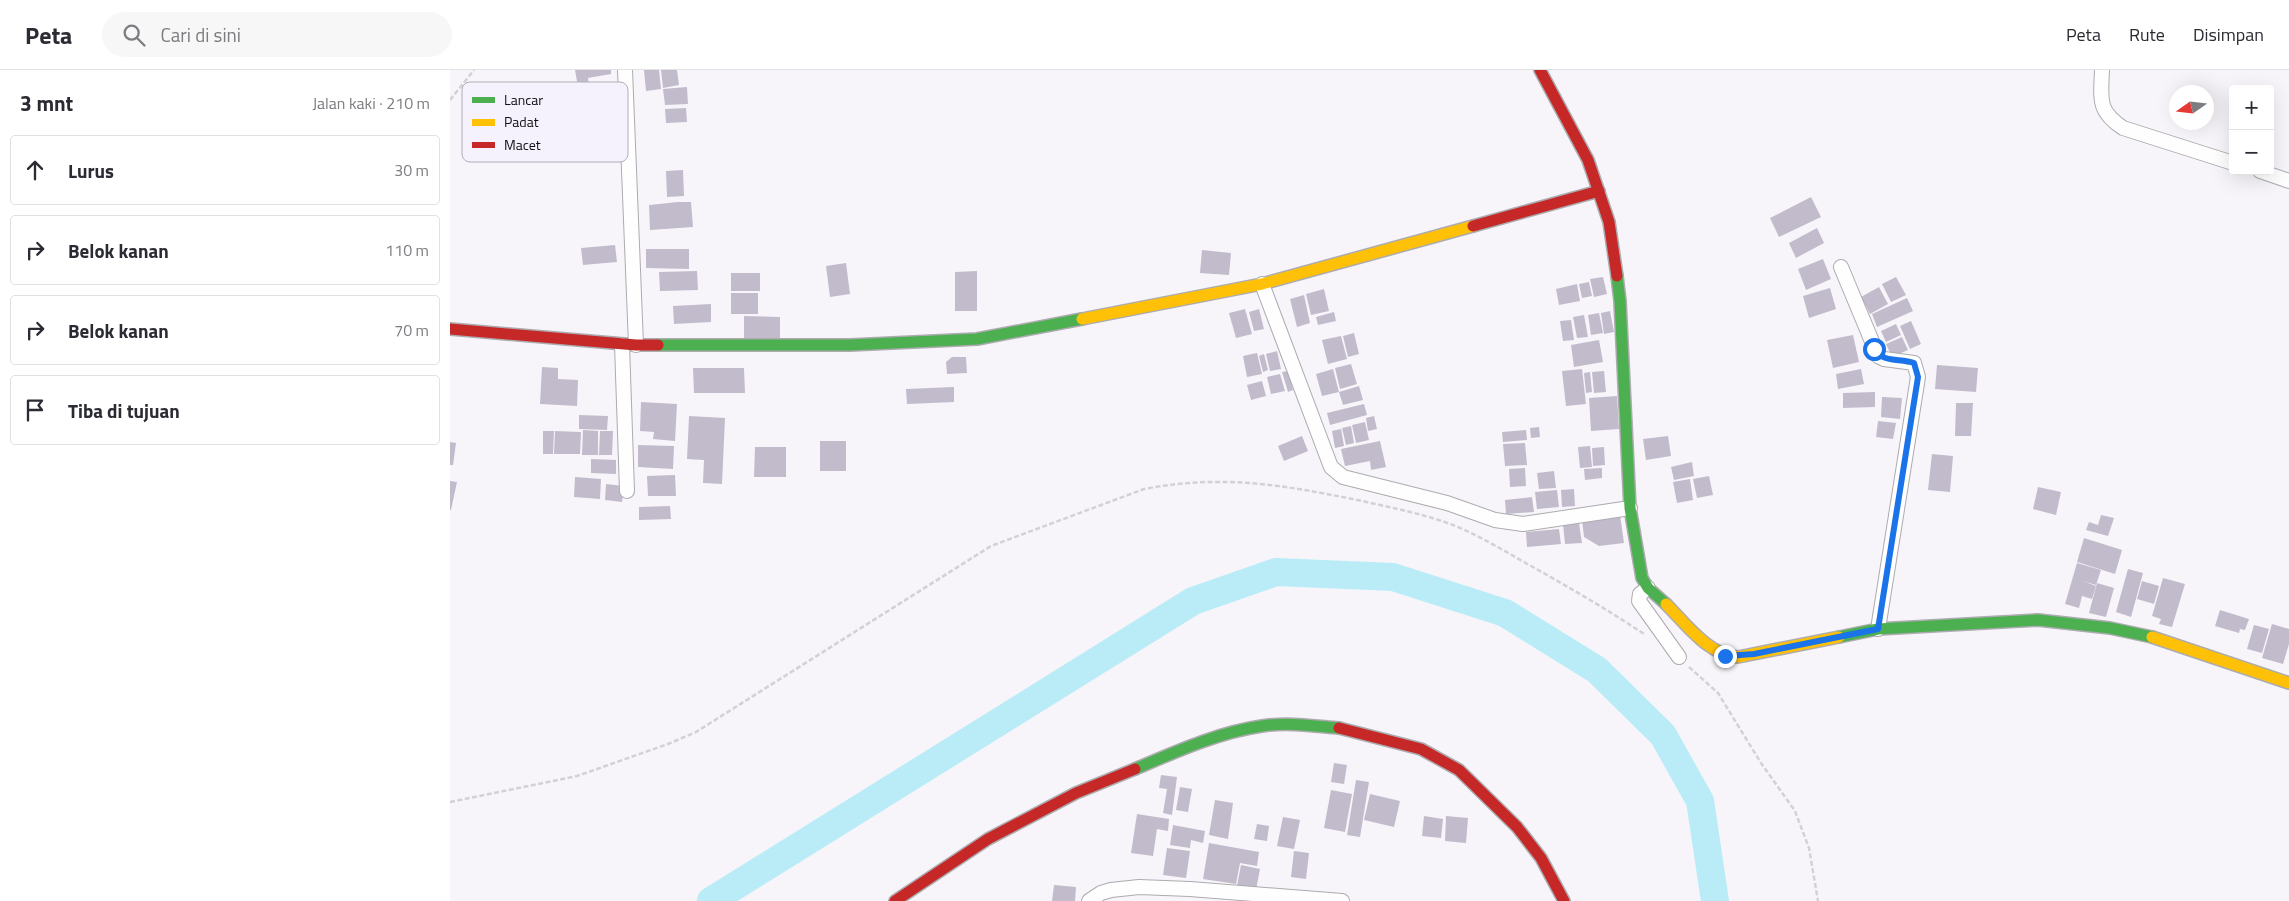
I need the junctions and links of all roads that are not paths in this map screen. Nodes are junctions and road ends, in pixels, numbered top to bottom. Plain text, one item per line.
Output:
1 (1540, 70) edge
2 (2102, 70) edge
3 (626, 162) edge
4 (2229, 162) edge
5 (2272, 175) edge
6 (2289, 181) edge
7 (1599, 191) junction
8 (1841, 267) dead end
9 (1262, 284) junction
10 (450, 329) edge
11 (629, 345) junction
12 (627, 491) dead end
13 (1630, 508) junction
14 (1648, 588) junction
15 (1878, 629) junction
16 (1679, 657) road end
17 (2289, 682) edge
18 (895, 901) edge
19 (1090, 901) edge
20 (1342, 901) edge
21 (1564, 901) edge

1 - 7 street
2 - 4 street
3 - 11 street
5 - 6 street
7 - 9 street
7 - 13 street
8 - 15 street
9 - 11 street
9 - 13 street
10 - 11 street
11 - 12 street
13 - 14 street
14 - 15 street
14 - 16 street
15 - 17 street
18 - 21 street
19 - 20 street

